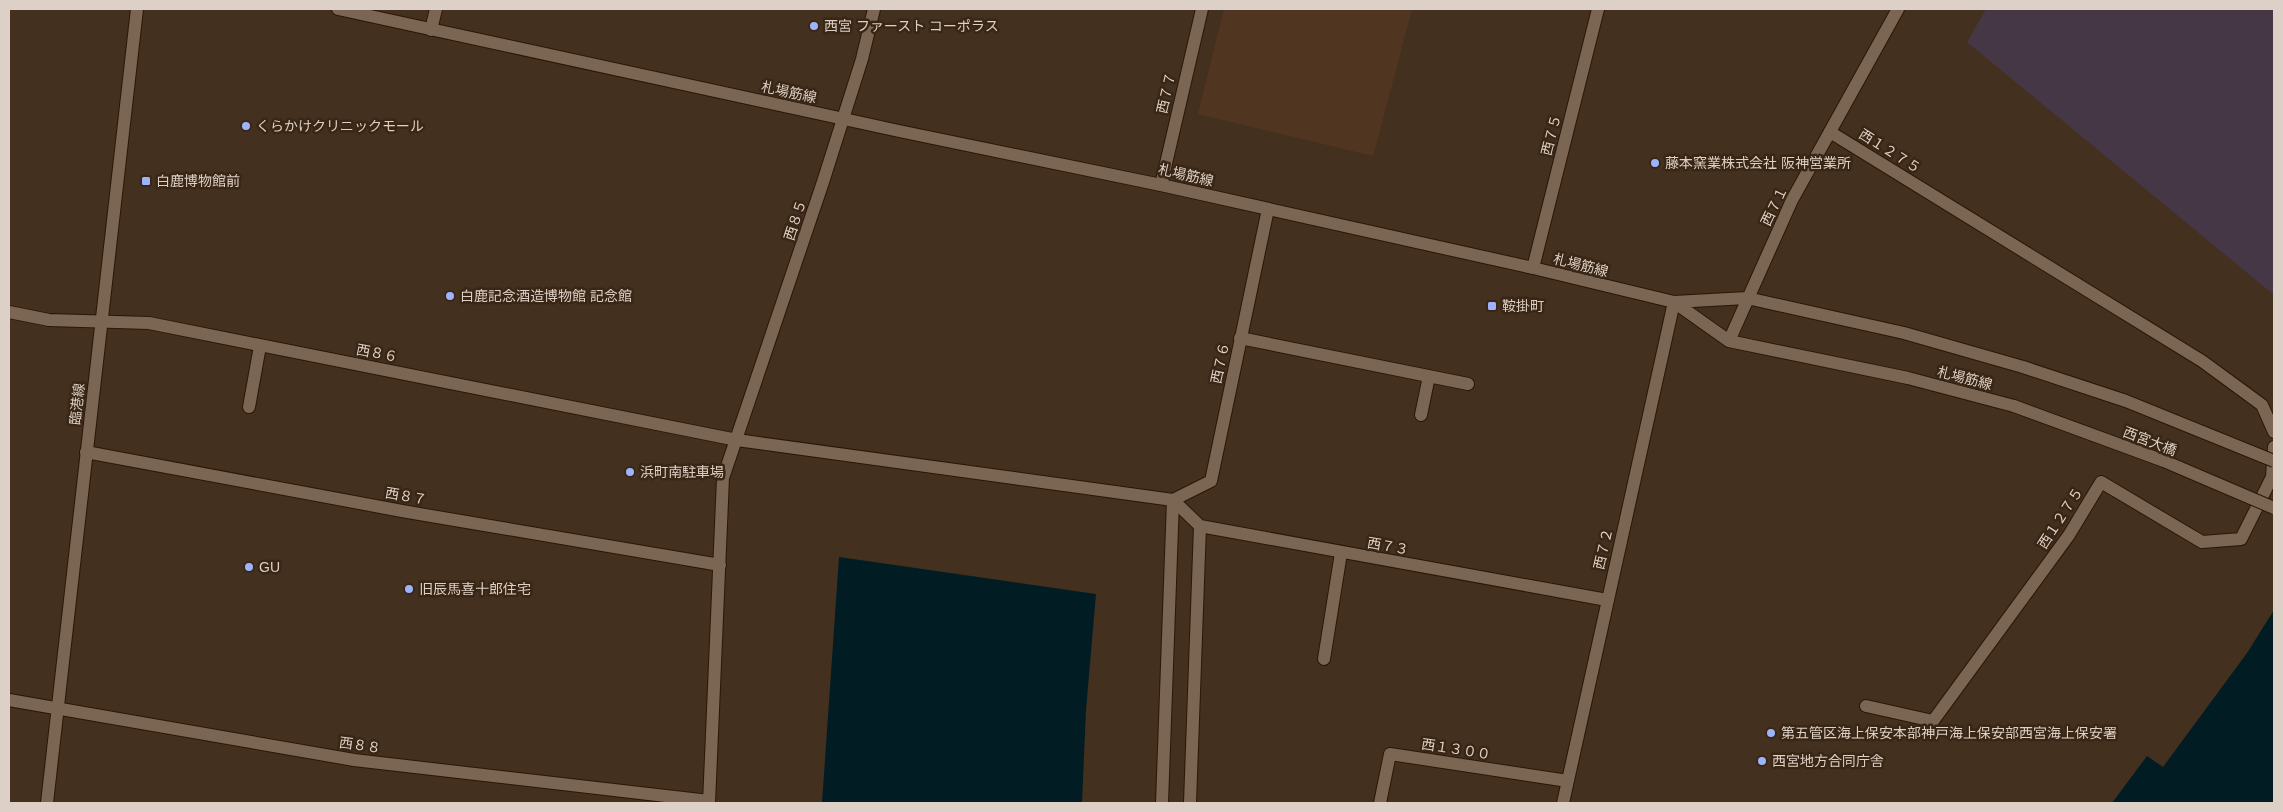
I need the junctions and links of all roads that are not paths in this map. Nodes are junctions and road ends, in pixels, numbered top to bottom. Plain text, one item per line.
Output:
1 (137, 9) edge
2 (338, 9) edge
3 (436, 9) edge
4 (874, 9) edge
5 (1202, 9) edge
6 (1598, 9) edge
7 (1898, 9) edge
8 (431, 30) junction
9 (843, 119) junction
10 (1830, 132) junction
11 (1161, 185) junction
12 (1268, 209) junction
13 (1533, 268) junction
14 (1747, 298) junction
15 (1674, 302) junction
16 (9, 312) edge
17 (101, 321) junction
18 (1240, 338) junction
19 (1729, 341) junction
20 (260, 346) junction
21 (1429, 376) junction
22 (1468, 384) dead end
23 (2014, 406) joint
24 (249, 407) dead end
25 (1421, 415) dead end
26 (2274, 432) edge
27 (738, 440) junction
28 (2274, 447) edge
29 (86, 452) junction
30 (2274, 460) edge
31 (1173, 500) junction
32 (2274, 508) edge
33 (1200, 526) junction
34 (1341, 553) junction
35 (720, 565) junction
36 (1607, 600) junction
37 (1324, 659) dead end
38 (9, 700) edge
39 (1866, 706) dead end
40 (58, 710) junction
41 (1568, 781) junction
42 (709, 802) edge
43 (47, 803) edge
44 (1162, 803) edge
45 (1190, 803) edge
46 (1380, 803) edge
47 (1563, 803) edge

1 - 17 street, 臨港線
2 - 8 street, 札場筋線
3 - 8 street
4 - 9 street, 西８５
5 - 11 street, 西７７
6 - 13 street, 西７５
7 - 10 street, 西７１
8 - 9 street, 札場筋線
9 - 11 street, 札場筋線
9 - 27 street, 西８５
10 - 14 street, 西７１
10 - 26 street, 西１２７５
11 - 12 street, 札場筋線
12 - 13 street, 札場筋線
12 - 18 street, 西７６
13 - 15 street, 札場筋線
14 - 15 street, 西宮大橋
14 - 19 street, 西７１
14 - 30 street, 西宮大橋, bridge
15 - 19 street, 札場筋線
15 - 36 street, 西７２
16 - 17 street, 西８６
17 - 20 street, 西８６
17 - 29 street, 臨港線
18 - 21 street
18 - 31 street, 西７６
19 - 23 street, 札場筋線
20 - 24 street
20 - 27 street, 西８６
21 - 22 street
21 - 25 street
23 - 32 street, 西宮大橋, bridge
27 - 31 street, 西８６
27 - 35 street, 西８５
28 - 39 street, 西１２７５
29 - 35 street, 西８７
29 - 40 street, 臨港線
31 - 33 street
31 - 44 street
33 - 34 street, 西７３
33 - 45 street
34 - 36 street, 西７３
34 - 37 street
35 - 42 street, 西８５
36 - 41 street, 西７２
38 - 40 street, 西８８
40 - 42 street, 西８８
40 - 43 street, 臨港線
41 - 46 street, 西１３００
41 - 47 street, 西７２

